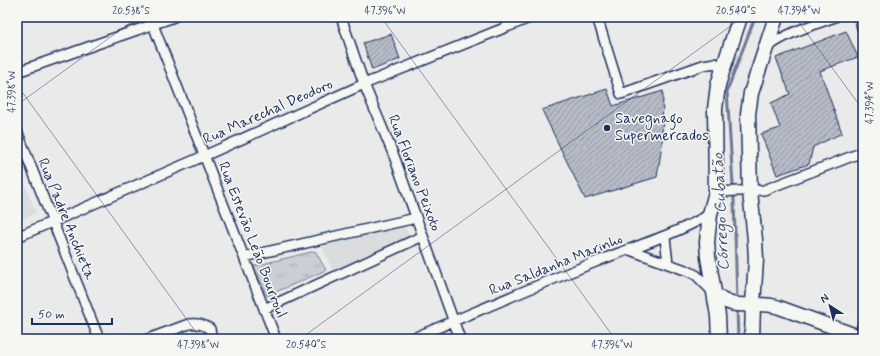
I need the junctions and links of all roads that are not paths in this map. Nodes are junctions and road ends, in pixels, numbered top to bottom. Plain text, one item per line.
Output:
1 (174, 17) edge
2 (341, 17) edge
3 (532, 17) edge
4 (598, 17) edge
5 (740, 17) edge
6 (776, 17) edge
7 (835, 17) edge
8 (859, 17) edge
9 (151, 21) edge
10 (863, 30) edge
11 (764, 50) junction
12 (722, 69) junction
13 (17, 72) edge
14 (364, 84) junction
15 (17, 131) edge
16 (863, 152) edge
17 (204, 156) junction
18 (720, 191) junction
19 (745, 191) junction
20 (710, 214) junction
21 (416, 218) junction
22 (52, 222) junction
23 (423, 236) junction
24 (17, 237) edge
25 (665, 237) junction
26 (630, 250) junction
27 (244, 257) junction
28 (668, 264) junction
29 (719, 298) junction
30 (748, 305) junction
31 (264, 309) junction
32 (454, 321) junction
33 (863, 323) edge
34 (862, 338) edge
35 (99, 339) edge
36 (148, 339) edge
37 (212, 339) edge
38 (276, 339) edge
39 (411, 339) edge
40 (460, 339) edge
41 (719, 339) edge
42 (752, 339) edge

1 - 9 street
2 - 14 street, Rua Floriano Peixoto
3 - 14 street, Rua Marechal Deodoro
4 - 12 street
5 - 12 main road
6 - 11 main road
7 - 11 street
8 - 10 street
9 - 13 street
9 - 17 street, Rua Estevão Leão Bourroul
11 - 19 main road
12 - 18 main road
14 - 17 street, Rua Marechal Deodoro
14 - 21 street, Rua Floriano Peixoto
15 - 22 street, Rua Padre Anchieta
16 - 19 street
17 - 22 street, Rua Marechal Deodoro
17 - 27 street, Rua Estevão Leão Bourroul
18 - 19 street
18 - 20 main road
19 - 30 main road
20 - 25 street, Rua Saldanha Marinho
20 - 29 main road
21 - 23 street, Rua Floriano Peixoto
21 - 27 street
22 - 24 street, Rua Marechal Deodoro
22 - 35 street, Rua Padre Anchieta
23 - 31 street
23 - 32 street, Rua Floriano Peixoto
25 - 26 street, Rua Saldanha Marinho
25 - 28 street
26 - 28 street
26 - 32 street, Rua Saldanha Marinho
27 - 31 street, Rua Estevão Leão Bourroul
28 - 29 street
29 - 30 main road
29 - 41 main road
30 - 34 main road
30 - 42 main road
31 - 38 street, Rua Estevão Leão Bourroul
32 - 39 street, Rua Saldanha Marinho
32 - 40 street, Rua Floriano Peixoto
33 - 34 street
36 - 37 street

